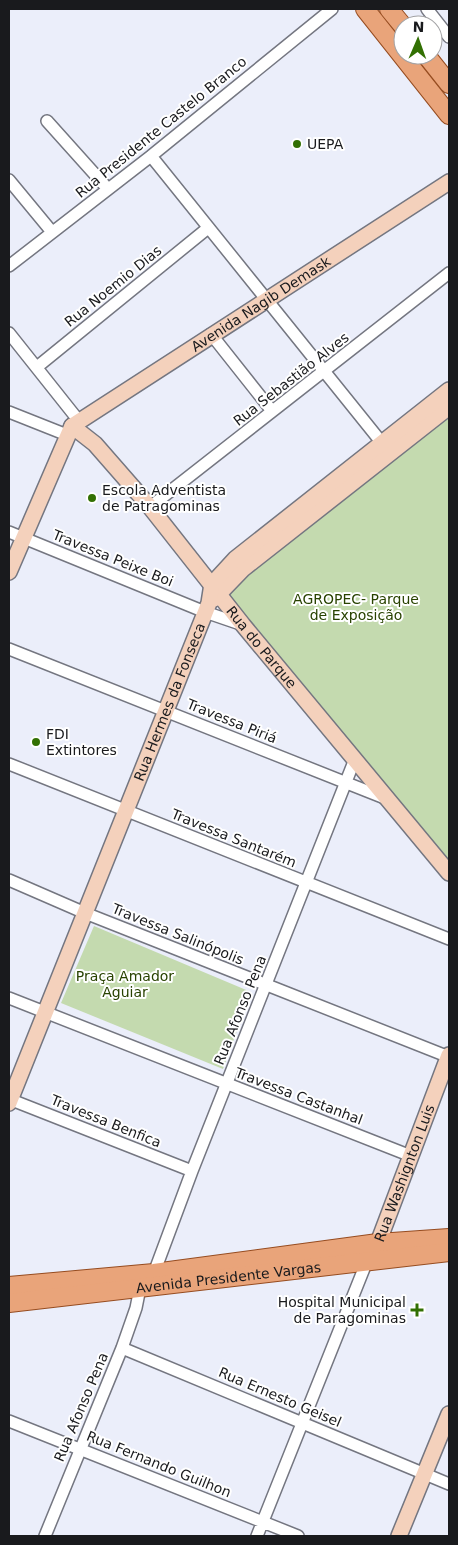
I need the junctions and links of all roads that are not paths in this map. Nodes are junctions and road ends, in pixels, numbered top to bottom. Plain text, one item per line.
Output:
1 (332, 9) edge
2 (365, 9) edge
3 (427, 9) edge
4 (449, 37) edge
5 (434, 65) edge
6 (449, 84) edge
7 (449, 115) edge
8 (47, 121) dead end
9 (151, 156) junction
10 (9, 180) edge
11 (449, 182) edge
12 (108, 189) junction
13 (208, 228) junction
14 (52, 232) junction
15 (9, 266) edge
16 (449, 273) edge
17 (266, 299) junction
18 (9, 333) edge
19 (211, 334) junction
20 (37, 366) junction
21 (324, 372) junction
22 (449, 390) edge
23 (449, 406) edge
24 (272, 411) junction
25 (9, 412) edge
26 (73, 428) junction
27 (386, 449) junction
28 (150, 507) junction
29 (9, 532) edge
30 (23, 537) junction
31 (9, 572) edge
32 (212, 598) junction
33 (243, 625) junction
34 (9, 649) edge
35 (165, 711) junction
36 (355, 759) junction
37 (9, 764) edge
38 (345, 783) junction
39 (387, 800) junction
40 (126, 811) junction
41 (449, 873) edge
42 (9, 880) edge
43 (307, 884) junction
44 (85, 913) junction
45 (449, 939) edge
46 (267, 985) junction
47 (9, 998) edge
48 (45, 1013) junction
49 (449, 1056) edge
50 (226, 1084) junction
51 (9, 1100) edge
52 (411, 1156) junction
53 (192, 1171) junction
54 (449, 1238) edge
55 (378, 1244) junction
56 (449, 1252) edge
57 (367, 1262) junction
58 (154, 1273) junction
59 (9, 1286) edge
60 (140, 1288) junction
61 (9, 1303) edge
62 (122, 1348) junction
63 (449, 1414) edge
64 (9, 1420) edge
65 (302, 1422) junction
66 (80, 1448) junction
67 (426, 1475) junction
68 (449, 1484) edge
69 (263, 1522) junction
70 (45, 1536) edge
71 (258, 1536) edge
72 (298, 1536) edge
73 (400, 1536) edge

1 - 9 street, Rua Presidente Castelo Branco
2 - 7 main road
3 - 4 street
5 - 6 main road
8 - 12 street
9 - 12 street, Rua Presidente Castelo Branco
9 - 13 street
10 - 14 street
11 - 17 street, Avenida Nagib Demask
12 - 14 street, Rua Presidente Castelo Branco
13 - 17 street
13 - 20 street, Rua Noemio Dias
14 - 15 street, Rua Presidente Castelo Branco
16 - 21 street, Rua Sebastião Alves
17 - 19 street, Avenida Nagib Demask
17 - 21 street
18 - 20 street
19 - 24 street
19 - 26 street, Avenida Nagib Demask
20 - 26 street
21 - 24 street, Rua Sebastião Alves
21 - 27 street
22 - 27 street
23 - 27 street
24 - 28 street, Rua Sebastião Alves
25 - 26 street
26 - 28 street, Rua do Parque
26 - 30 street
27 - 32 street
28 - 32 street, Rua do Parque
29 - 30 street, Travessa Peixe Boi
30 - 31 street
30 - 32 street, Travessa Peixe Boi
32 - 33 street, Rua do Parque
32 - 33 street, Travessa Peixe Boi
32 - 35 street, Rua Hermes da Fonseca
33 - 36 street, Rua do Parque
34 - 35 street, Travessa Piriá
35 - 38 street, Travessa Piriá
35 - 40 street, Rua Hermes da Fonseca
36 - 38 street, Rua Afonso Pena
36 - 39 street, Rua do Parque
37 - 40 street, Travessa Santarém
38 - 39 street, Travessa Piriá
38 - 43 street, Rua Afonso Pena
39 - 41 street, Rua do Parque
40 - 43 street, Travessa Santarém
40 - 44 street, Rua Hermes da Fonseca
42 - 44 street, Travessa Salinópolis
43 - 45 street, Travessa Santarém
43 - 46 street, Rua Afonso Pena
44 - 46 street, Travessa Salinópolis
44 - 48 street, Rua Hermes da Fonseca
46 - 49 street, Travessa Salinópolis
46 - 50 street, Rua Afonso Pena
47 - 48 street, Travessa Castanhal
48 - 50 street, Travessa Castanhal
48 - 51 street, Rua Hermes da Fonseca
49 - 52 street, Rua Washignton Luis
50 - 52 street, Travessa Castanhal
50 - 53 street, Rua Afonso Pena
51 - 53 street, Travessa Benfica
52 - 55 street, Rua Washignton Luis
53 - 58 street, Rua Afonso Pena
54 - 55 main road, Avenida Presidente Vargas
55 - 57 street, Rua Washignton Luis
55 - 58 main road, Avenida Presidente Vargas
56 - 57 main road, Avenida Presidente Vargas
57 - 60 main road, Avenida Presidente Vargas
57 - 65 street
58 - 59 main road, Avenida Presidente Vargas
60 - 61 main road, Avenida Presidente Vargas
60 - 62 street, Rua Afonso Pena
62 - 65 street, Rua Ernesto Geisel
62 - 66 street, Rua Afonso Pena
63 - 67 street
64 - 66 street, Rua Fernando Guilhon
65 - 67 street, Rua Ernesto Geisel
65 - 69 street
66 - 69 street, Rua Fernando Guilhon
66 - 70 street, Rua Afonso Pena
67 - 68 street, Rua Ernesto Geisel
67 - 73 street
69 - 71 street
69 - 72 street, Rua Fernando Guilhon

